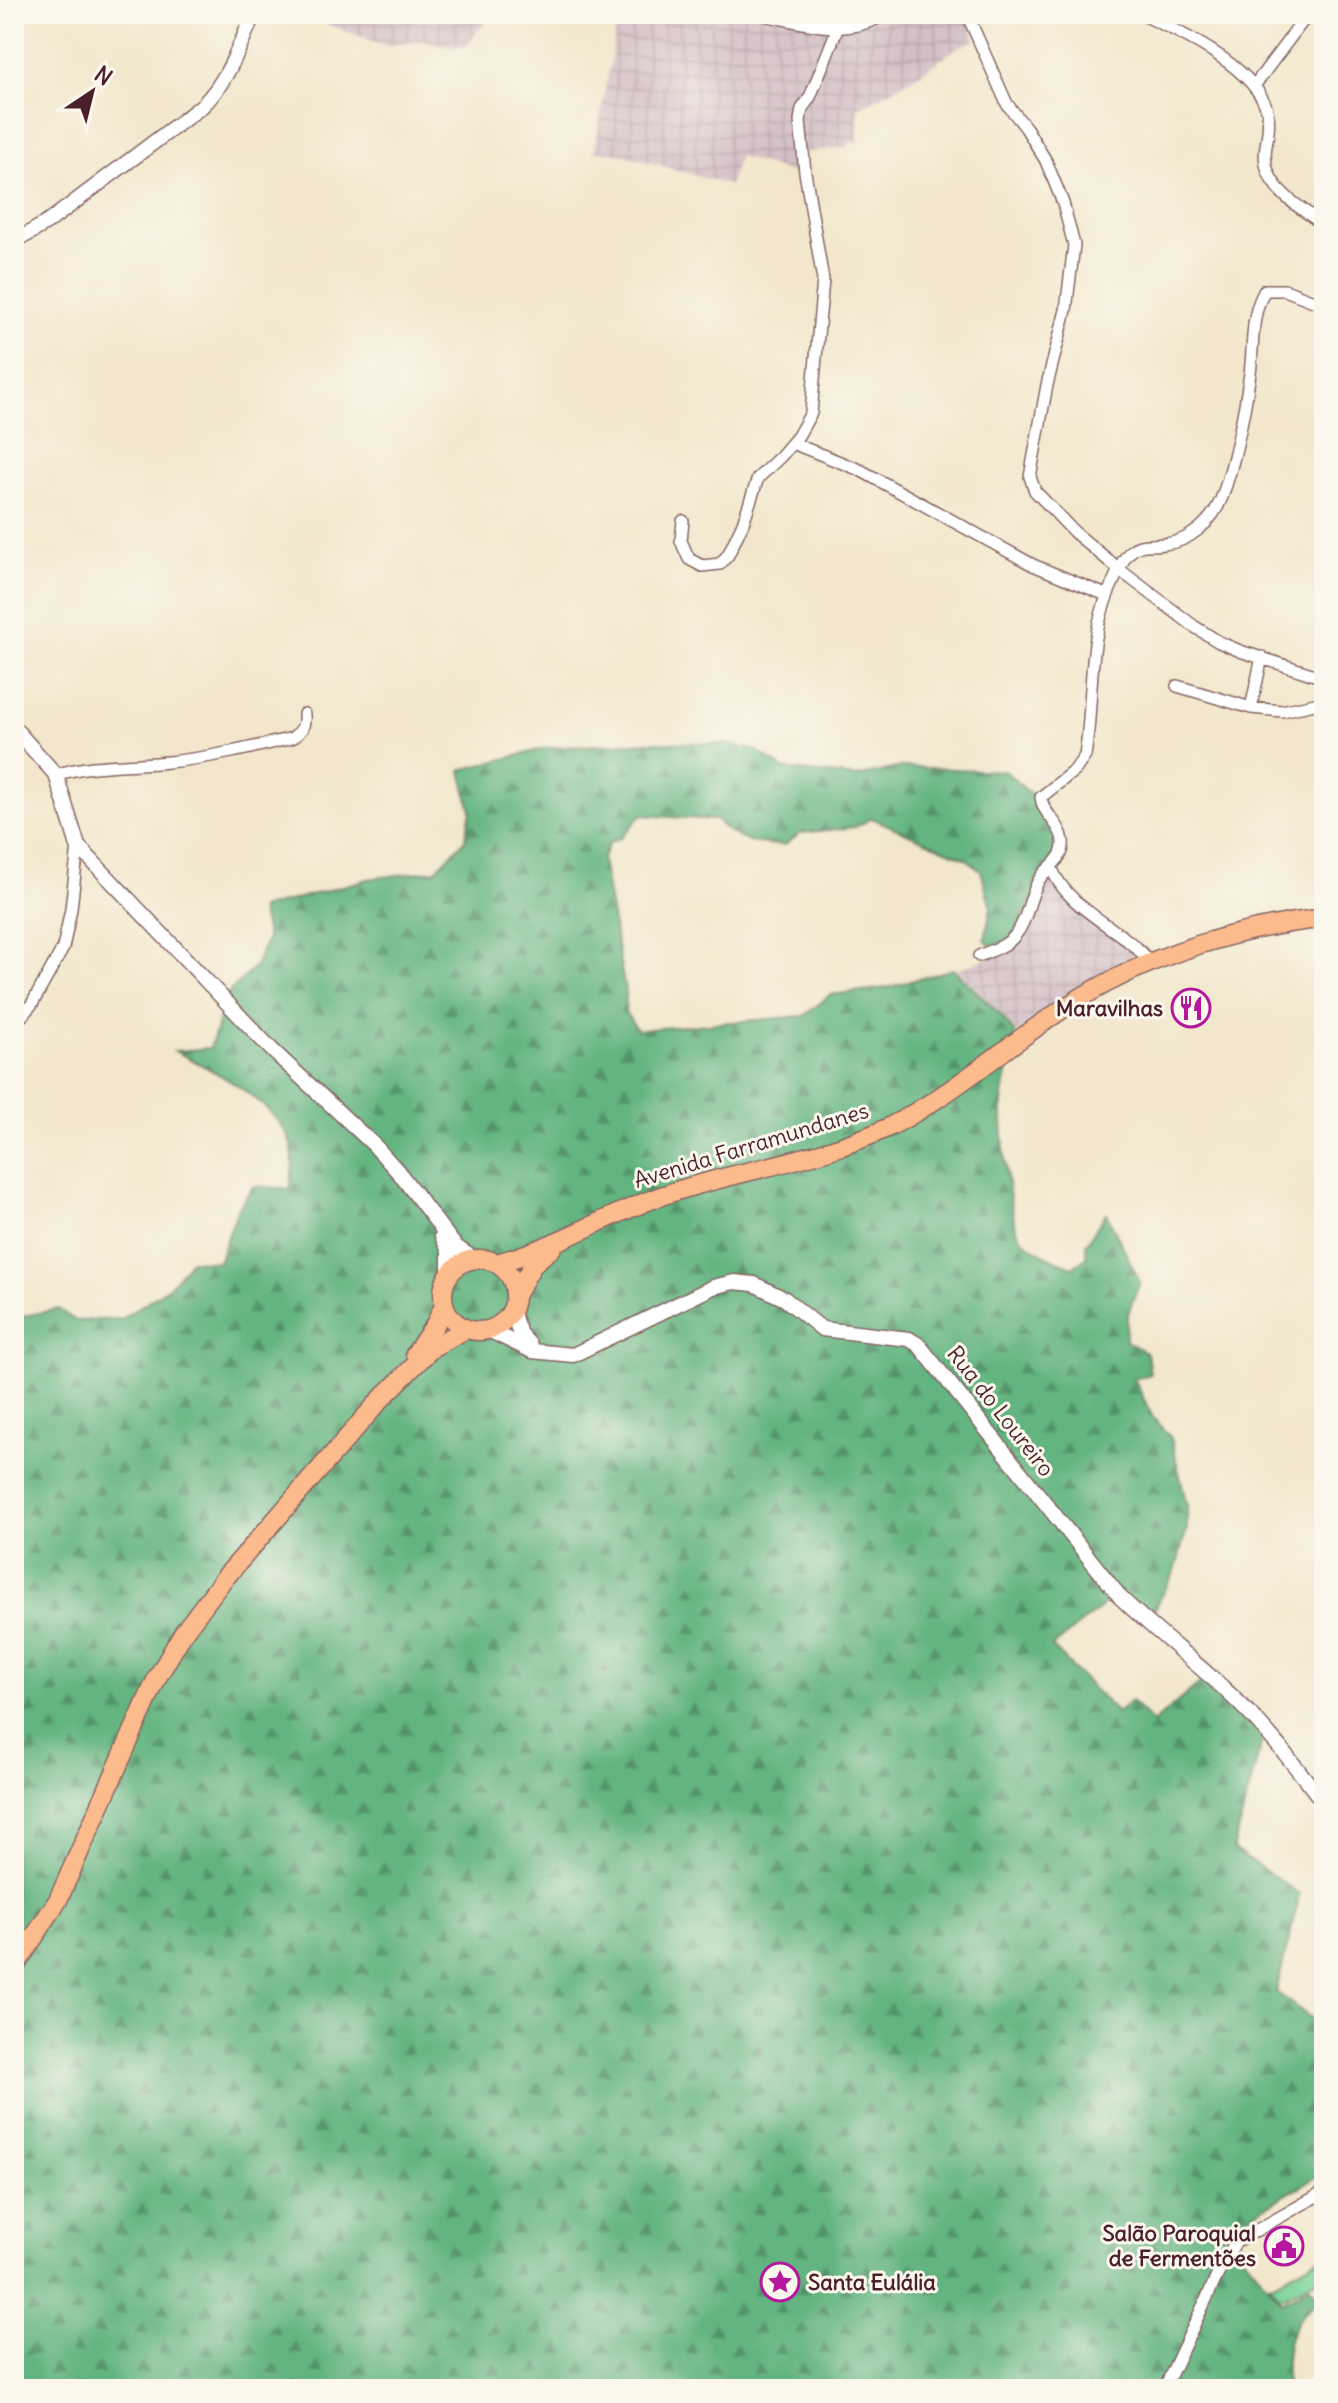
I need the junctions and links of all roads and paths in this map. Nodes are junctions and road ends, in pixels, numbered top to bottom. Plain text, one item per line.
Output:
1 (254, 14) edge
2 (766, 14) edge
3 (881, 14) edge
4 (967, 14) edge
5 (1141, 14) edge
6 (1308, 14) edge
7 (838, 27) junction
8 (1254, 86) junction
9 (1324, 225) edge
10 (14, 238) edge
11 (1324, 305) edge
12 (792, 443) junction
13 (683, 521) dead end
14 (1119, 569) junction
15 (1106, 595) junction
16 (1262, 657) junction
17 (1324, 681) edge
18 (1177, 686) dead end
19 (1321, 702) edge
20 (1251, 708) junction
21 (304, 714) dead end
22 (14, 728) edge
23 (56, 775) junction
24 (78, 846) junction
25 (1051, 867) junction
26 (1324, 918) edge
27 (979, 956) dead end
28 (1149, 961) junction
29 (14, 1025) edge
30 (437, 1225) junction
31 (574, 1232) junction
32 (474, 1259) junction
33 (496, 1263) junction
34 (449, 1274) junction
35 (514, 1303) junction
36 (444, 1305) junction
37 (466, 1329) junction
38 (488, 1330) junction
39 (543, 1354) junction
40 (381, 1399) junction
41 (1324, 1803) edge
42 (14, 1968) edge
43 (1324, 2192) edge
44 (1164, 2389) edge

1 - 10 street
2 - 7 street
3 - 7 street
4 - 14 street
5 - 8 street
6 - 8 street
7 - 12 street
8 - 9 street
11 - 14 street
12 - 13 street
12 - 15 street
14 - 15 street
14 - 16 street
15 - 25 street
16 - 17 street
16 - 20 street
17 - 19 street
18 - 20 street
19 - 20 street
21 - 23 street
22 - 23 street
23 - 24 street
24 - 29 street
24 - 30 street
25 - 27 street
25 - 28 street
26 - 28 main road, Avenida Farramundanes
28 - 31 main road, Avenida Farramundanes
30 - 32 street
30 - 34 street
31 - 33 main road
31 - 35 main road
32 - 33 main road
32 - 34 main road
33 - 35 main road
34 - 36 main road
35 - 38 main road
35 - 39 street
36 - 37 main road
36 - 40 main road
37 - 38 main road
37 - 40 main road
38 - 39 street, Rua do Loureiro
39 - 41 street, Rua do Loureiro
40 - 42 main road
43 - 44 street

